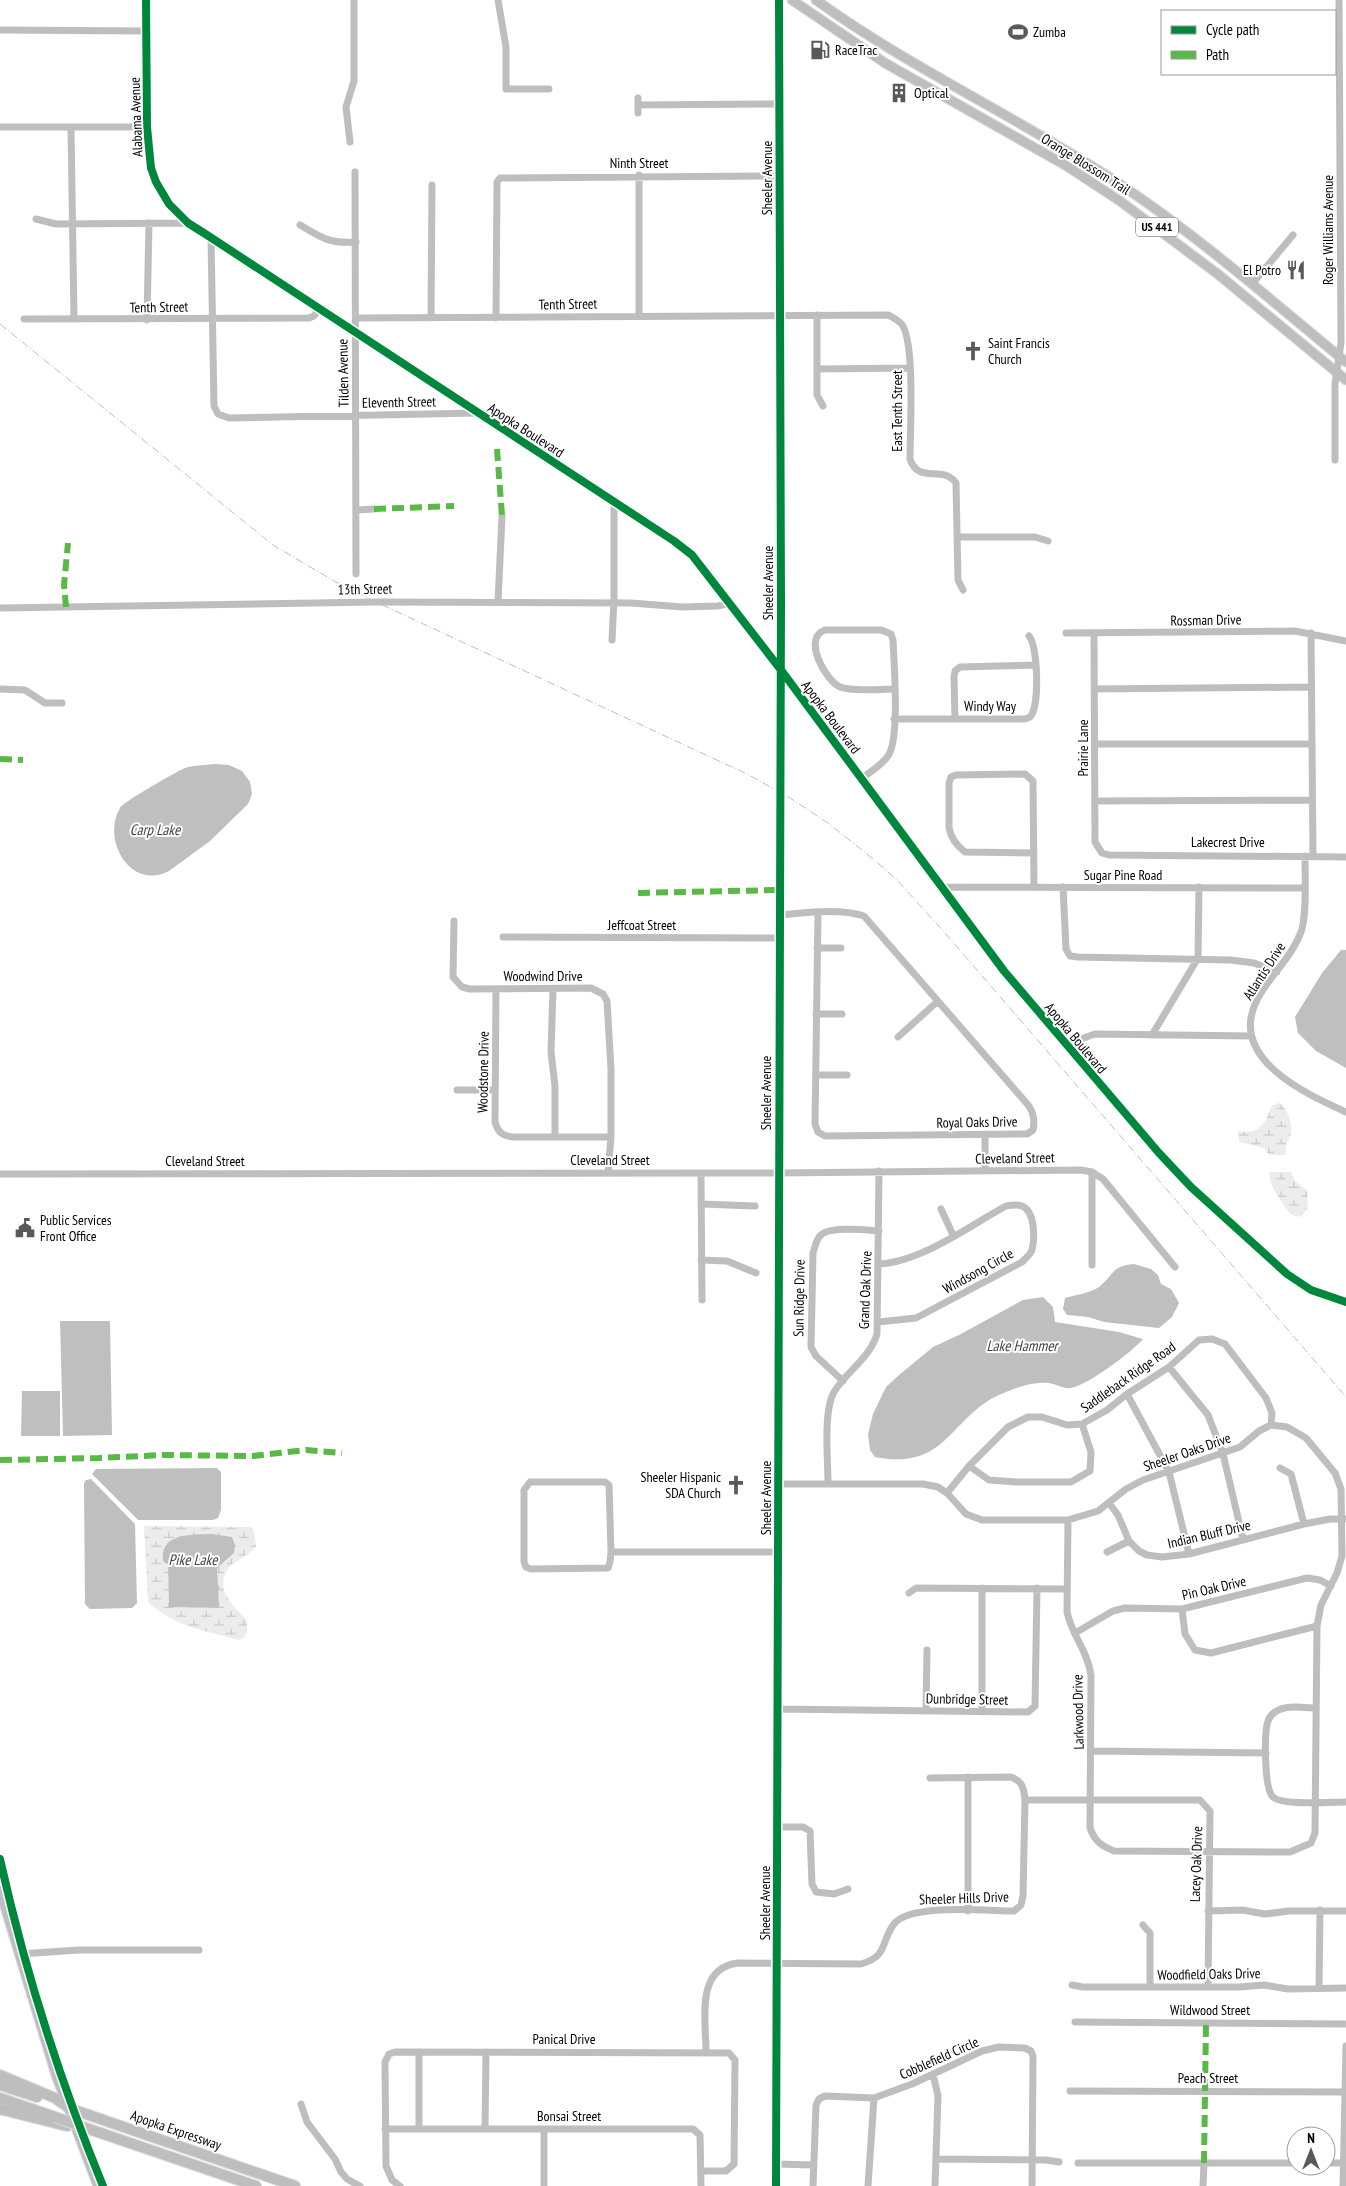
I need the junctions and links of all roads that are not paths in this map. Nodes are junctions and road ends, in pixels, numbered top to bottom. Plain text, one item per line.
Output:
1 (146, 0) edge
2 (354, 0) edge
3 (498, 0) edge
4 (779, 0) edge
5 (792, 0) edge
6 (816, 0) edge
7 (1339, 0) edge
8 (0, 30) edge
9 (146, 31) junction
10 (1342, 33) edge
11 (846, 37) junction
12 (871, 37) junction
13 (886, 47) junction
14 (863, 49) junction
15 (550, 89) dead end
16 (974, 98) junction
17 (779, 104) junction
18 (968, 110) junction
19 (638, 113) dead end
20 (0, 127) edge
21 (71, 127) junction
22 (147, 127) junction
23 (1047, 139) junction
24 (350, 142) dead end
25 (1040, 151) junction
26 (355, 172) dead end
27 (639, 175) junction
28 (779, 176) junction
29 (432, 185) dead end
30 (1154, 207) junction
31 (1343, 215) edge
32 (1146, 218) junction
33 (36, 220) dead end
34 (188, 222) junction
35 (72, 223) junction
36 (149, 223) junction
37 (300, 225) dead end
38 (1293, 235) dead end
39 (211, 238) junction
40 (356, 242) junction
41 (1252, 284) junction
42 (1343, 285) edge
43 (1243, 295) junction
44 (320, 309) junction
45 (780, 315) junction
46 (639, 316) junction
47 (817, 316) junction
48 (212, 318) junction
49 (356, 318) junction
50 (431, 318) junction
51 (496, 318) junction
52 (24, 319) dead end
53 (74, 319) junction
54 (147, 320) junction
55 (355, 332) junction
56 (1342, 359) edge
57 (910, 368) junction
58 (817, 369) junction
59 (1341, 372) edge
60 (1346, 380) edge
61 (823, 406) dead end
62 (478, 413) junction
63 (356, 414) junction
64 (1335, 460) dead end
65 (614, 502) junction
66 (374, 509) dead end
67 (356, 510) junction
68 (502, 516) dead end
69 (958, 537) junction
70 (1048, 541) dead end
71 (356, 574) dead end
72 (963, 590) dead end
73 (498, 602) junction
74 (730, 602) junction
75 (614, 603) junction
76 (0, 608) edge
77 (1066, 633) dead end
78 (1311, 633) junction
79 (1094, 634) junction
80 (1029, 636) dead end
81 (612, 640) dead end
82 (1346, 641) edge
83 (1036, 665) junction
84 (781, 670) junction
85 (1311, 687) junction
86 (0, 689) edge
87 (894, 689) junction
88 (1095, 689) junction
89 (62, 704) dead end
90 (955, 718) junction
91 (894, 719) junction
92 (1096, 744) junction
93 (1311, 744) junction
94 (861, 779) junction
95 (1312, 800) junction
96 (1095, 801) junction
97 (1034, 853) junction
98 (1109, 855) joint
99 (1305, 856) junction
100 (1313, 856) junction
101 (1346, 857) edge
102 (941, 887) junction
103 (1034, 887) junction
104 (1063, 887) junction
105 (1199, 887) junction
106 (1304, 888) junction
107 (818, 913) junction
108 (780, 914) junction
109 (454, 921) dead end
110 (504, 937) dead end
111 (780, 938) junction
112 (817, 948) junction
113 (841, 948) dead end
114 (1198, 958) junction
115 (1277, 972) junction
116 (496, 989) junction
117 (553, 989) junction
118 (938, 1001) junction
119 (816, 1014) junction
120 (842, 1014) dead end
121 (1152, 1035) junction
122 (1252, 1036) junction
123 (898, 1037) dead end
124 (1068, 1048) junction
125 (816, 1074) junction
126 (846, 1074) dead end
127 (457, 1090) dead end
128 (495, 1090) junction
129 (1346, 1112) edge
130 (985, 1135) junction
131 (555, 1137) junction
132 (611, 1137) junction
133 (879, 1171) junction
134 (985, 1171) junction
135 (1092, 1172) junction
136 (608, 1173) junction
137 (701, 1173) junction
138 (778, 1173) junction
139 (0, 1174) edge
140 (702, 1204) junction
141 (754, 1206) dead end
142 (941, 1210) dead end
143 (880, 1230) junction
144 (953, 1235) junction
145 (701, 1260) junction
146 (879, 1264) junction
147 (1092, 1265) dead end
148 (1175, 1267) dead end
149 (756, 1273) dead end
150 (702, 1300) dead end
151 (1346, 1302) edge
152 (878, 1322) junction
153 (1169, 1367) junction
154 (843, 1381) junction
155 (1127, 1394) junction
156 (1082, 1424) junction
157 (1271, 1425) junction
158 (1223, 1454) junction
159 (969, 1466) junction
160 (1280, 1468) dead end
161 (1169, 1472) junction
162 (828, 1483) junction
163 (779, 1484) junction
164 (947, 1494) junction
165 (1109, 1503) junction
166 (1344, 1519) edge
167 (1068, 1520) junction
168 (1304, 1524) junction
169 (1244, 1539) junction
170 (1129, 1541) junction
171 (611, 1552) junction
172 (778, 1552) junction
173 (1108, 1552) dead end
174 (1189, 1554) junction
175 (1331, 1586) junction
176 (982, 1588) junction
177 (1037, 1588) junction
178 (1067, 1589) junction
179 (909, 1593) dead end
180 (1182, 1609) junction
181 (1318, 1626) junction
182 (1075, 1633) junction
183 (926, 1650) dead end
184 (1316, 1708) junction
185 (778, 1709) junction
186 (926, 1711) junction
187 (982, 1712) junction
188 (1091, 1751) junction
189 (1266, 1752) junction
190 (968, 1777) junction
191 (930, 1778) dead end
192 (1025, 1800) junction
193 (1090, 1800) junction
194 (1316, 1802) junction
195 (1346, 1802) edge
196 (777, 1826) junction
197 (1210, 1852) junction
198 (848, 1889) dead end
199 (0, 1890) edge
200 (968, 1910) junction
201 (1320, 1910) junction
202 (1208, 1911) junction
203 (1346, 1911) edge
204 (1143, 1925) dead end
205 (199, 1950) dead end
206 (20, 1954) junction
207 (777, 1963) junction
208 (1072, 1985) dead end
209 (1150, 1987) junction
210 (1208, 1987) junction
211 (1319, 1988) junction
212 (1346, 1988) edge
213 (1075, 2022) dead end
214 (1346, 2024) edge
215 (1346, 2046) edge
216 (419, 2052) junction
217 (486, 2052) junction
218 (706, 2052) junction
219 (933, 2074) junction
220 (0, 2075) edge
221 (0, 2084) edge
222 (1070, 2091) dead end
223 (1345, 2092) edge
224 (0, 2098) edge
225 (48, 2098) junction
226 (874, 2098) junction
227 (301, 2104) dead end
228 (0, 2109) edge
229 (56, 2120) junction
230 (385, 2129) junction
231 (419, 2129) junction
232 (486, 2129) junction
233 (544, 2129) junction
234 (936, 2159) junction
235 (1032, 2160) junction
236 (1059, 2162) dead end
237 (1078, 2163) dead end
238 (1204, 2163) junction
239 (1286, 2163) edge
240 (1344, 2163) edge
241 (776, 2164) junction
242 (814, 2165) junction
243 (701, 2171) junction
244 (98, 2186) edge
245 (256, 2186) edge
246 (295, 2186) edge
247 (360, 2186) edge
248 (400, 2186) edge
249 (544, 2186) edge
250 (701, 2186) edge
251 (776, 2186) edge
252 (813, 2186) edge
253 (868, 2186) edge
254 (935, 2186) edge
255 (1032, 2186) edge
256 (1204, 2186) edge
257 (1343, 2186) edge

1 - 9 street, Alabama Avenue
2 - 24 street
3 - 15 street
4 - 17 street, Sheeler Avenue
5 - 11 main road, Orange Blossom Trail / US 441
6 - 12 main road, Orange Blossom Trail / US 441
7 - 10 street, Roger Williams Avenue
8 - 9 street
9 - 22 street, Alabama Avenue
10 - 31 street, Roger Williams Avenue
11 - 12 main road
11 - 14 main road, Orange Blossom Trail / US 441
12 - 13 main road, Orange Blossom Trail / US 441
13 - 14 main road
13 - 16 main road, Orange Blossom Trail / US 441
14 - 18 main road, Orange Blossom Trail / US 441
16 - 18 main road
16 - 23 main road, Orange Blossom Trail / US 441
17 - 19 street
17 - 28 street, Sheeler Avenue
18 - 25 main road, Orange Blossom Trail / US 441
20 - 21 street
21 - 22 street
21 - 35 street
22 - 34 street, Alabama Avenue
23 - 25 main road
23 - 30 main road, Orange Blossom Trail / US 441
25 - 32 main road, Orange Blossom Trail / US 441
26 - 40 street, Tilden Avenue
27 - 28 street, Ninth Street
27 - 46 street
27 - 51 street, Ninth Street
28 - 45 street, Sheeler Avenue
29 - 50 street
30 - 32 main road
30 - 41 main road, Orange Blossom Trail / US 441
31 - 42 street, Roger Williams Avenue
32 - 43 main road, Orange Blossom Trail / US 441
33 - 35 street
34 - 36 street
34 - 39 street, Alabama Avenue
35 - 36 street
35 - 53 street
36 - 54 street
37 - 40 street
38 - 41 street
39 - 44 street, Apopka Boulevard
39 - 48 street
40 - 49 street, Tilden Avenue
41 - 43 main road
41 - 56 main road, Orange Blossom Trail / US 441
42 - 56 street, Roger Williams Avenue
43 - 59 main road, Orange Blossom Trail / US 441
44 - 48 street, Tenth Street
44 - 55 street, Apopka Boulevard
45 - 46 street, Tenth Street
45 - 47 street, East Tenth Street
45 - 84 street, Sheeler Avenue
46 - 51 street, Tenth Street
47 - 57 street, East Tenth Street
47 - 58 street
48 - 54 street, Tenth Street
48 - 63 street, Eleventh Street
49 - 50 street, Tenth Street
49 - 55 street, Tilden Avenue
50 - 51 street, Tenth Street
52 - 53 street, Tenth Street
53 - 54 street, Tenth Street
55 - 62 street, Apopka Boulevard
55 - 63 street, Tilden Avenue
56 - 59 street, Roger Williams Avenue
57 - 58 street
57 - 69 street, East Tenth Street
58 - 61 street
59 - 60 main road, Orange Blossom Trail / US 441
59 - 64 street, Roger Williams Avenue
62 - 63 street, Eleventh Street
62 - 65 street, Apopka Boulevard
63 - 67 street, Tilden Avenue
65 - 74 street, Apopka Boulevard
65 - 75 street
66 - 67 street
67 - 71 street, Tilden Avenue
68 - 73 street
69 - 70 street
69 - 72 street, East Tenth Street
73 - 75 street, 13th Street
73 - 76 street, 13th Street
74 - 75 street, 13th Street
74 - 84 street, Apopka Boulevard
75 - 81 street
77 - 79 street, Rossman Drive
78 - 79 street, Rossman Drive
78 - 82 street, Rossman Drive
78 - 85 street
79 - 88 street, Prairie Lane
80 - 83 street, Windy Way
83 - 90 street, Windy Way
83 - 90 street
84 - 94 street, Apopka Boulevard
84 - 108 street, Sheeler Avenue
85 - 88 street
85 - 93 street
86 - 89 street
87 - 87 street
87 - 91 street
88 - 92 street, Prairie Lane
90 - 91 street, Windy Way
91 - 94 street
92 - 93 street
92 - 96 street, Prairie Lane
93 - 95 street
94 - 102 street, Apopka Boulevard
95 - 96 street
95 - 100 street
96 - 98 street, Prairie Lane
97 - 97 street
97 - 103 street
98 - 99 street, Lakecrest Drive
99 - 100 street, Lakecrest Drive
99 - 106 street, Atlantis Drive
100 - 101 street, Lakecrest Drive
102 - 103 street, Sugar Pine Road
102 - 124 street, Apopka Boulevard
103 - 104 street, Sugar Pine Road
104 - 105 street, Sugar Pine Road
104 - 114 street
105 - 106 street, Sugar Pine Road
105 - 114 street
106 - 115 street, Atlantis Drive
107 - 108 street, Royal Oaks Drive
107 - 112 street, Royal Oaks Drive
107 - 118 street, Royal Oaks Drive
108 - 111 street, Sheeler Avenue
109 - 116 street, Woodwind Drive
110 - 111 street, Jeffcoat Street
111 - 138 street, Sheeler Avenue
112 - 113 street
112 - 119 street, Royal Oaks Drive
114 - 115 street
114 - 121 street
115 - 122 street, Atlantis Drive
116 - 117 street, Woodwind Drive
116 - 128 street, Woodstone Drive
117 - 131 street
117 - 132 street, Woodwind Drive
118 - 123 street
118 - 130 street, Royal Oaks Drive
119 - 120 street
119 - 125 street, Royal Oaks Drive
121 - 122 street
121 - 124 street
122 - 129 street
124 - 151 street, Apopka Boulevard
125 - 126 street
125 - 130 street, Royal Oaks Drive
127 - 128 street
128 - 131 street, Woodstone Drive
130 - 134 street
131 - 132 street, Woodstone Drive
132 - 136 street, Woodwind Drive
133 - 134 street, Cleveland Street
133 - 138 street, Cleveland Street
133 - 143 street, Grand Oak Drive
134 - 135 street, Cleveland Street
135 - 147 street
135 - 148 street
136 - 137 street, Cleveland Street
136 - 139 street, Cleveland Street
137 - 138 street, Cleveland Street
137 - 140 street
138 - 163 street, Sheeler Avenue
140 - 141 street
140 - 145 street
142 - 144 street
143 - 146 street, Grand Oak Drive
143 - 154 street, Sun Ridge Drive
144 - 146 street, Windsong Circle
144 - 152 street, Windsong Circle
145 - 149 street
145 - 150 street
146 - 152 street, Grand Oak Drive
152 - 154 street, Grand Oak Drive
153 - 155 street, Saddleback Ridge Road
153 - 157 street, Saddleback Ridge Road
153 - 158 street
154 - 162 street, Grand Oak Drive
155 - 156 street, Saddleback Ridge Road
155 - 161 street
156 - 159 street, Saddleback Ridge Road
156 - 159 street
157 - 158 street, Sheeler Oaks Drive
157 - 166 street
158 - 161 street, Sheeler Oaks Drive
158 - 169 street
159 - 164 street, Saddleback Ridge Road
160 - 168 street
161 - 165 street, Sheeler Oaks Drive
161 - 174 street
162 - 163 street, Sheeler Oaks Drive
162 - 164 street, Sheeler Oaks Drive
163 - 172 street, Sheeler Avenue
164 - 167 street, Sheeler Oaks Drive
165 - 167 street, Sheeler Oaks Drive
165 - 170 street
166 - 168 street, Indian Bluff Drive
166 - 175 street
167 - 178 street, Larkwood Drive
168 - 169 street, Indian Bluff Drive
169 - 174 street, Indian Bluff Drive
170 - 173 street
170 - 174 street, Indian Bluff Drive
171 - 171 street
171 - 172 street
172 - 185 street, Sheeler Avenue
175 - 180 street, Pin Oak Drive
175 - 181 street
176 - 177 street
176 - 179 street
176 - 187 street
177 - 178 street
177 - 187 street, Dunbridge Street
178 - 182 street, Larkwood Drive
180 - 181 street
180 - 182 street, Pin Oak Drive
181 - 184 street
182 - 188 street, Larkwood Drive
183 - 186 street
184 - 189 street
184 - 194 street
185 - 186 street, Dunbridge Street
185 - 196 street, Sheeler Avenue
186 - 187 street, Dunbridge Street
188 - 189 street
188 - 193 street, Larkwood Drive
189 - 194 street
190 - 191 street, Sheeler Hills Drive
190 - 192 street, Sheeler Hills Drive
190 - 200 street
192 - 193 street, Lacey Oak Drive
192 - 200 street, Sheeler Hills Drive
193 - 197 street, Larkwood Drive
193 - 197 street, Lacey Oak Drive
194 - 195 street
194 - 197 street
196 - 198 street
196 - 207 street, Sheeler Avenue
197 - 202 street, Lacey Oak Drive
199 - 206 main road
200 - 207 street, Sheeler Hills Drive
201 - 202 street
201 - 203 street
201 - 211 street
202 - 210 street, Lacey Oak Drive
204 - 209 street
205 - 206 street
206 - 244 main road
207 - 218 street, Sheeler Hills Drive
207 - 241 street, Sheeler Avenue
208 - 209 street, Woodfield Oaks Drive
209 - 210 street, Woodfield Oaks Drive
210 - 211 street, Woodfield Oaks Drive
211 - 212 street, Woodfield Oaks Drive
213 - 214 street, Wildwood Street
215 - 223 street
216 - 217 street, Panical Drive
216 - 230 street, Panical Drive
216 - 231 street
217 - 218 street, Panical Drive
217 - 232 street
218 - 243 street, Panical Drive
219 - 226 street, Cobblefield Circle
219 - 234 street
219 - 235 street, Cobblefield Circle
220 - 225 highway
221 - 225 highway
222 - 223 street, Peach Street
223 - 240 street
224 - 229 highway
225 - 246 highway, Apopka Expressway, bridge
226 - 242 street, Cobblefield Circle
226 - 253 street
227 - 247 street
228 - 229 highway
229 - 245 highway, Apopka Expressway, bridge
230 - 231 street, Bonsai Street
230 - 248 street, Panical Drive
231 - 232 street, Bonsai Street
232 - 233 street, Bonsai Street
233 - 243 street, Bonsai Street
233 - 249 street
234 - 235 street
234 - 254 street
235 - 236 street
235 - 255 street, Cobblefield Circle
237 - 238 street
238 - 239 street
238 - 256 street
240 - 257 street
241 - 242 street
241 - 251 street, Sheeler Avenue
242 - 252 street, Cobblefield Circle
243 - 250 street, Bonsai Street

